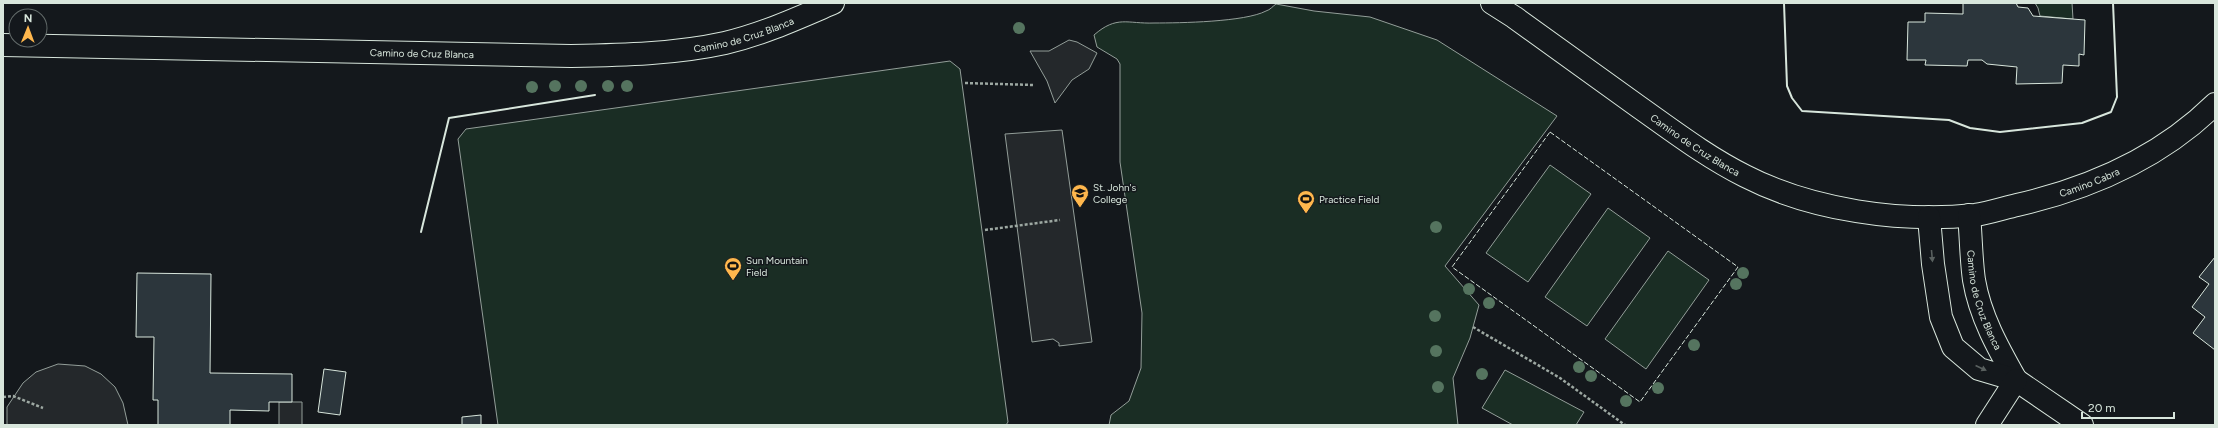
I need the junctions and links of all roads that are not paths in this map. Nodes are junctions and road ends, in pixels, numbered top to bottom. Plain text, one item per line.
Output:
1 (833, 3) edge
2 (1492, 3) edge
3 (3, 45) edge
4 (2215, 104) edge
5 (1969, 215) junction
6 (1937, 217) junction
7 (2016, 380) junction
8 (1988, 425) edge
9 (2082, 425) edge

1 - 3 street, Camino de Cruz Blanca
2 - 6 street, Camino de Cruz Blanca
4 - 5 street, Camino Cabra
5 - 6 street, Camino Cabra
5 - 7 street, Camino de Cruz Blanca
6 -> 7 street, Camino de Cruz Blanca
7 - 8 street
7 - 9 street, Camino de Cruz Blanca

